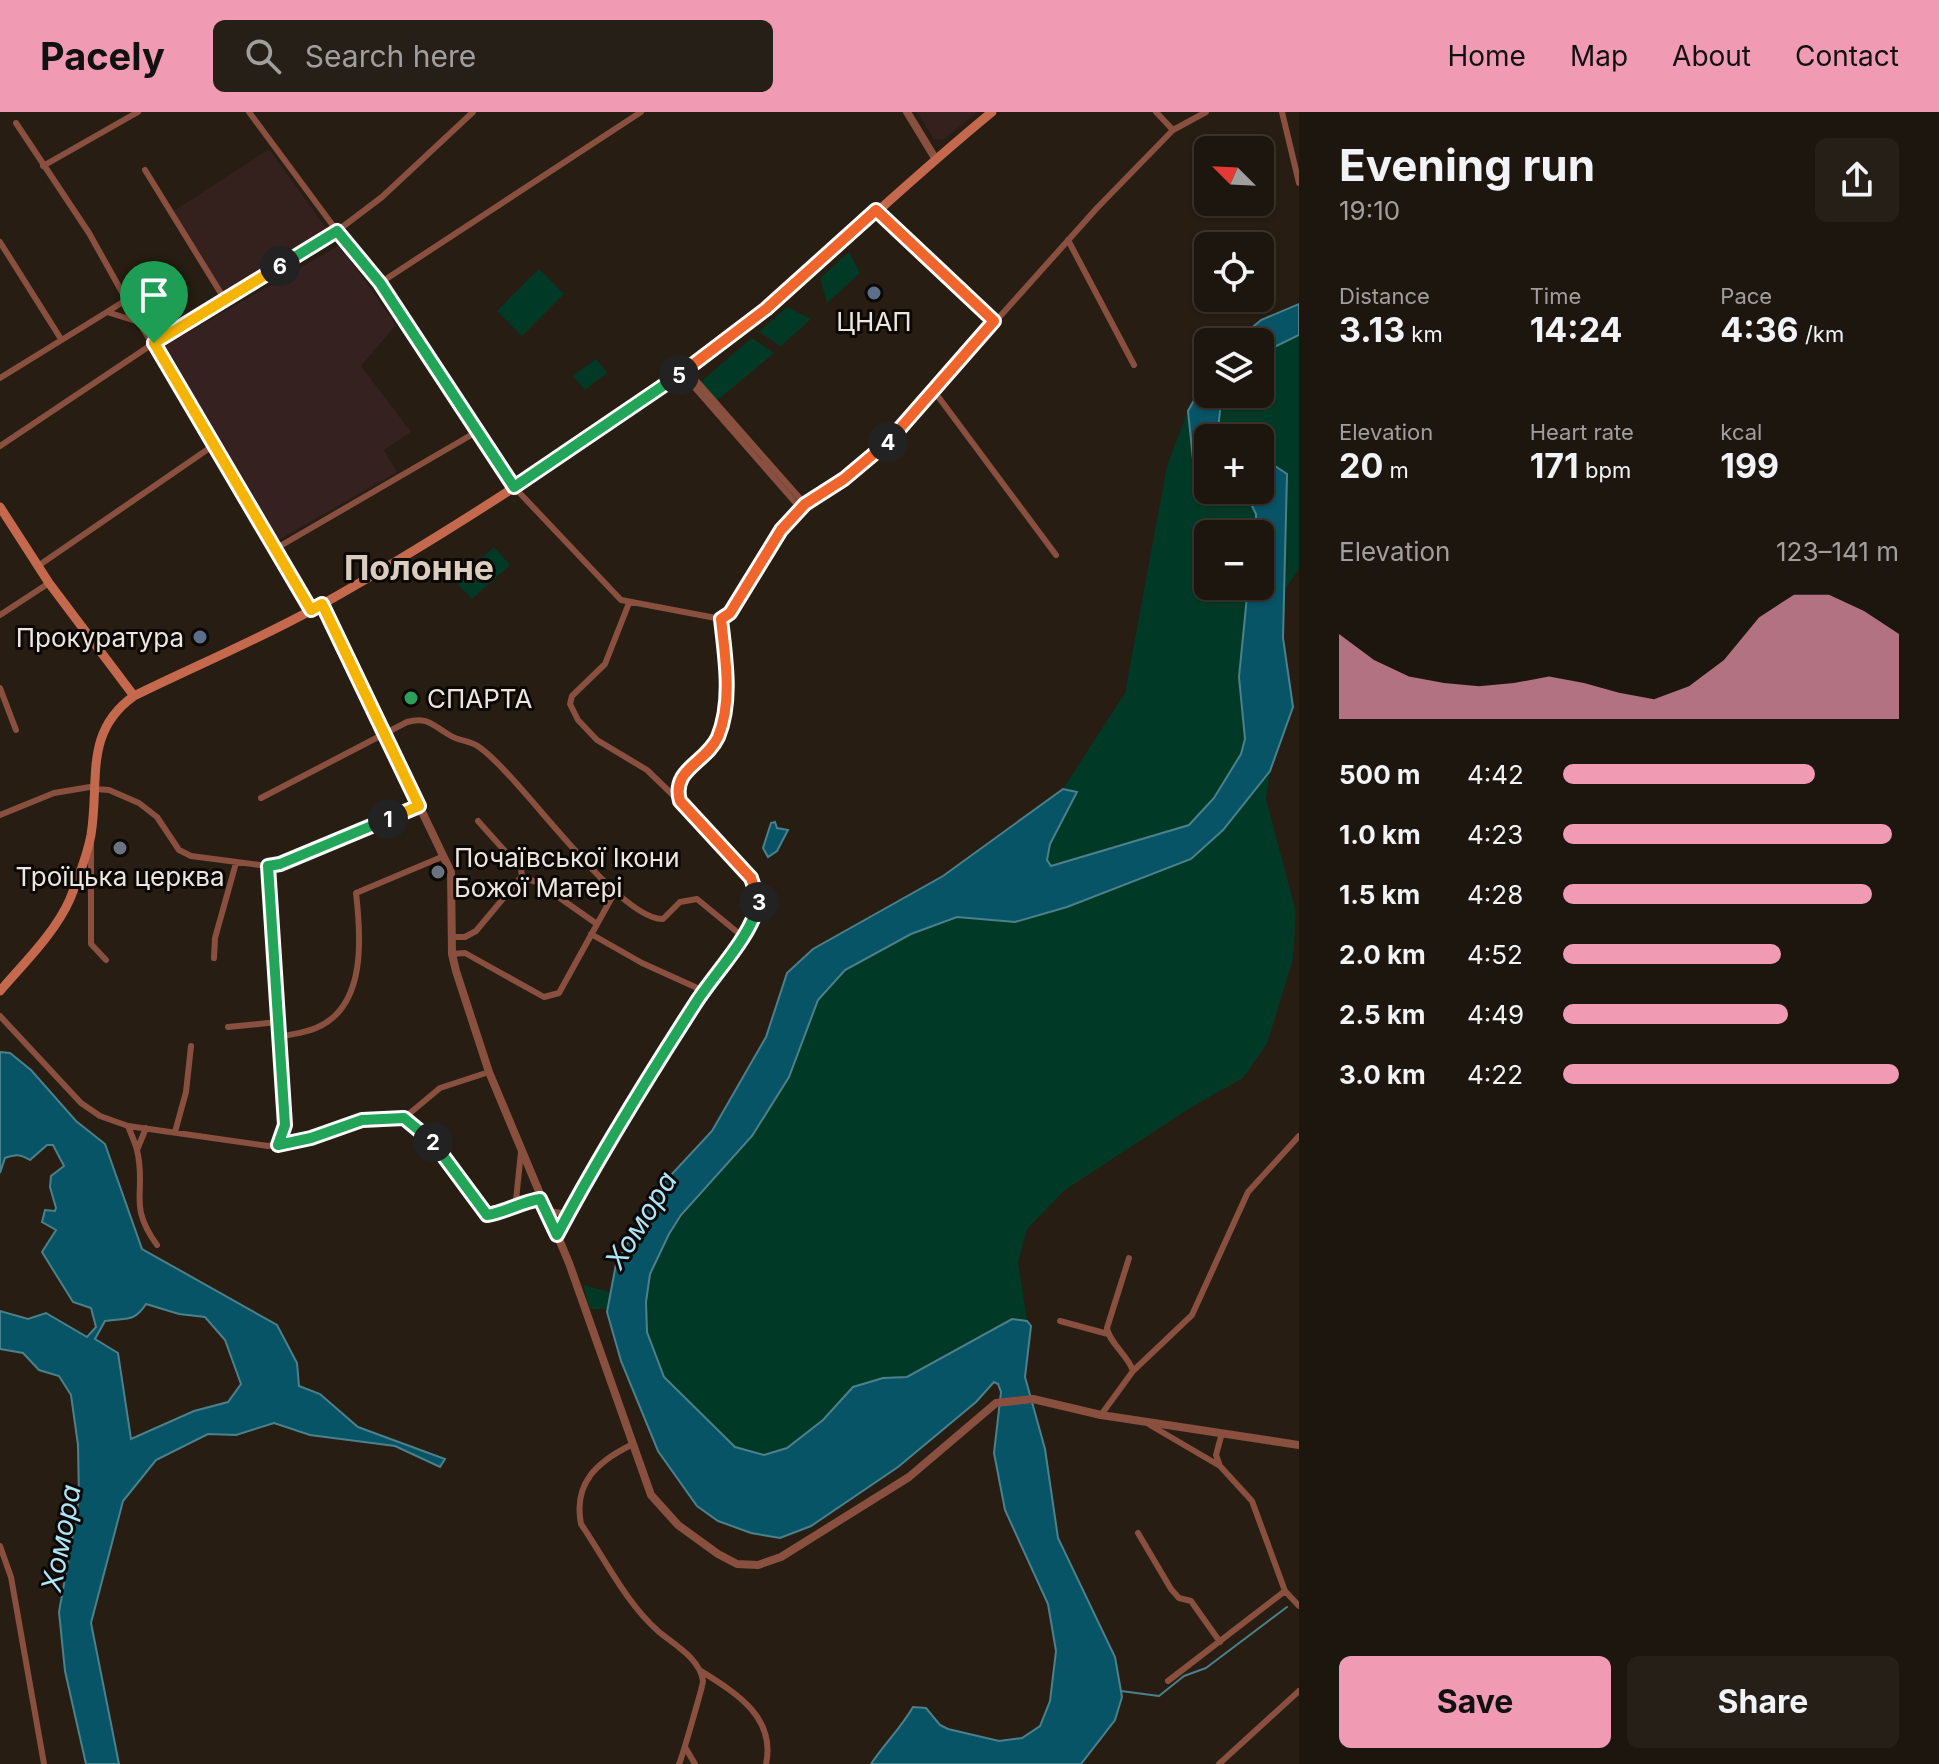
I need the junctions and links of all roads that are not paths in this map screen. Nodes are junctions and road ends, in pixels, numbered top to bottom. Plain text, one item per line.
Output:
1 (138, 112) edge
2 (249, 112) edge
3 (473, 112) edge
4 (641, 112) edge
5 (907, 112) edge
6 (992, 112) edge
7 (1156, 112) edge
8 (1206, 112) edge
9 (1282, 112) edge
10 (16, 123) dead end
11 (1173, 130) junction
12 (935, 158) junction
13 (43, 166) junction
14 (145, 170) dead end
15 (1299, 183) edge
16 (876, 210) junction
17 (337, 231) junction
18 (1068, 240) junction
19 (0, 242) edge
20 (380, 283) junction
21 (126, 300) junction
22 (225, 300) junction
23 (107, 312) junction
24 (994, 321) junction
25 (139, 322) junction
26 (61, 339) junction
27 (154, 343) junction
28 (1134, 365) dead end
29 (684, 371) junction
30 (0, 378) edge
31 (934, 391) junction
32 (478, 431) junction
33 (214, 445) junction
34 (0, 446) edge
35 (514, 487) junction
36 (803, 506) junction
37 (0, 507) edge
38 (275, 549) junction
39 (1056, 555) dead end
40 (38, 566) junction
41 (49, 583) junction
42 (629, 603) junction
43 (322, 604) junction
44 (311, 610) junction
45 (0, 615) edge
46 (721, 619) junction
47 (0, 688) edge
48 (134, 696) junction
49 (16, 730) dead end
50 (384, 734) junction
51 (680, 776) junction
52 (660, 782) junction
53 (96, 788) junction
54 (261, 798) dead end
55 (680, 801) junction
56 (419, 806) junction
57 (0, 815) edge
58 (478, 821) dead end
59 (91, 836) junction
60 (444, 856) junction
61 (236, 863) junction
62 (268, 866) junction
63 (521, 869) junction
64 (537, 882) junction
65 (519, 883) junction
66 (616, 890) junction
67 (597, 924) junction
68 (591, 934) junction
69 (742, 936) junction
70 (452, 937) junction
71 (465, 937) junction
72 (465, 953) junction
73 (452, 954) junction
74 (214, 958) dead end
75 (106, 960) dead end
76 (0, 991) edge
77 (704, 991) junction
78 (0, 1016) edge
79 (278, 1022) junction
80 (228, 1027) dead end
81 (279, 1037) junction
82 (191, 1046) dead end
83 (489, 1072) junction
84 (404, 1118) junction
85 (128, 1126) junction
86 (147, 1128) junction
87 (285, 1129) junction
88 (175, 1132) junction
89 (1299, 1136) edge
90 (294, 1142) junction
91 (278, 1145) junction
92 (521, 1149) junction
93 (137, 1150) junction
94 (540, 1199) junction
95 (518, 1202) junction
96 (545, 1210) junction
97 (571, 1210) junction
98 (557, 1235) junction
99 (157, 1245) dead end
100 (1129, 1258) dead end
101 (1060, 1321) dead end
102 (1108, 1334) junction
103 (1133, 1371) junction
104 (1101, 1415) junction
105 (1124, 1418) junction
106 (1222, 1433) junction
107 (631, 1445) junction
108 (1299, 1445) edge
109 (1220, 1466) junction
110 (1138, 1533) dead end
111 (0, 1546) edge
112 (1285, 1591) junction
113 (1299, 1606) edge
114 (1220, 1642) junction
115 (697, 1668) junction
116 (718, 1681) junction
117 (1168, 1681) dead end
118 (1299, 1691) edge
119 (702, 1692) junction
120 (684, 1760) edge
121 (44, 1764) edge
122 (695, 1764) edge
123 (766, 1764) edge
124 (1219, 1764) edge

1 - 13 street
2 - 17 street
3 - 17 street
4 - 20 street
5 - 12 street
6 - 12 main road
7 - 11 street
8 - 11 street
9 - 15 street
10 - 13 street
11 - 18 street
12 - 16 main road
13 - 21 street
14 - 22 street
16 - 24 street
16 - 29 main road
17 - 20 street
17 - 22 street
18 - 24 street
18 - 28 street
19 - 26 street
20 - 32 street
21 - 23 street
21 - 25 street
22 - 27 street
23 - 25 street
23 - 26 street
24 - 31 street
25 - 27 street
26 - 30 street
27 - 33 street
27 - 34 street
29 - 35 main road
29 - 36 street
31 - 36 street
31 - 39 street
32 - 35 street
32 - 38 street
33 - 38 street
33 - 40 street
35 - 42 street
35 - 43 main road
36 - 46 street
37 - 40 main road
38 - 44 street
40 - 41 main road
41 - 45 street
41 - 48 main road
42 - 46 street
42 - 52 street
43 - 44 main road
43 - 50 street
44 - 48 main road
46 - 51 street
47 - 49 street
48 - 53 main road
50 - 54 street
50 - 56 street
50 - 66 street
51 - 52 street
51 - 55 street
52 - 55 street
53 - 57 street
53 - 59 main road
53 - 61 street
55 - 69 street
56 - 60 street
56 - 62 street
58 - 63 street
59 - 75 street
59 - 76 main road
60 - 70 street
60 - 81 street
61 - 62 street
61 - 74 street
62 - 79 street
63 - 64 street
63 - 65 street
64 - 65 street
64 - 67 street
65 - 71 street
66 - 67 street
66 - 69 street
67 - 68 street
68 - 72 street
68 - 77 street
69 - 77 street
70 - 71 street
70 - 73 street
71 - 72 street
72 - 73 street
73 - 83 street
77 - 97 street
78 - 85 street
79 - 80 street
79 - 81 street
81 - 87 street
82 - 88 street
83 - 84 street
83 - 92 street
84 - 90 street
84 - 95 street
85 - 86 street
85 - 93 street
86 - 88 street
86 - 93 street
87 - 90 street
87 - 91 street
88 - 91 street
89 - 103 street
90 - 91 street
92 - 94 street
92 - 95 street
93 - 99 street
94 - 95 street
94 - 96 street
96 - 97 street
96 - 98 street
97 - 98 street
98 - 107 street
100 - 102 street
101 - 102 street
102 - 103 street
103 - 104 street
104 - 105 street
104 - 107 street
105 - 106 street
105 - 109 street
106 - 108 street
106 - 109 street
107 - 115 street
109 - 112 street
110 - 114 street
111 - 121 street
112 - 113 street
112 - 114 street
114 - 117 street
115 - 116 street
115 - 119 street
116 - 119 street
116 - 123 street
118 - 124 street
119 - 120 street
120 - 122 street

